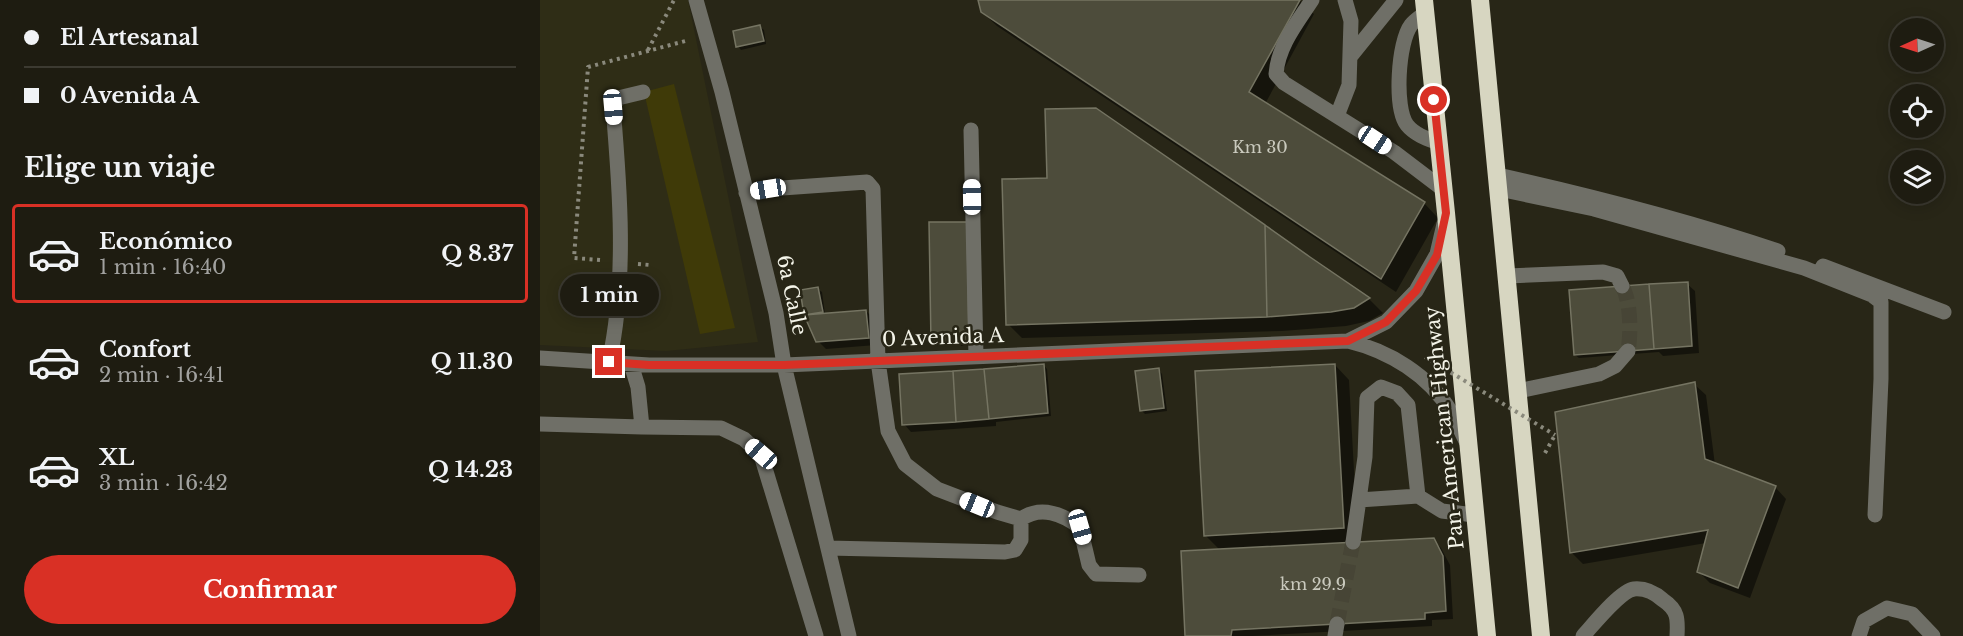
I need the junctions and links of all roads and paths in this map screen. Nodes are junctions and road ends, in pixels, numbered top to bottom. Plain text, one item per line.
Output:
1 (674, 0) edge
2 (696, 0) edge
3 (1312, 0) edge
4 (1345, 0) edge
5 (1395, 0) edge
6 (1480, 0) edge
7 (1424, 7) edge
8 (697, 38) dead end
9 (648, 51) junction
10 (1350, 57) junction
11 (643, 92) dead end
12 (1337, 116) junction
13 (971, 130) dead end
14 (1439, 143) junction
15 (1498, 182) junction
16 (1444, 190) junction
17 (746, 193) junction
18 (1446, 213) junction
19 (574, 258) dead end
20 (1507, 276) junction
21 (1622, 286) tunnel mouth
22 (1944, 312) dead end
23 (1348, 341) junction
24 (1628, 351) tunnel mouth
25 (976, 357) junction
26 (1425, 357) dead end
27 (540, 358) edge
28 (878, 361) junction
29 (609, 362) junction
30 (631, 364) junction
31 (784, 365) junction
32 (1518, 391) junction
33 (540, 424) edge
34 (642, 427) junction
35 (1555, 435) dead end
36 (1467, 444) junction
37 (1419, 496) junction
38 (1359, 500) junction
39 (1875, 514) dead end
40 (1474, 515) junction
41 (1021, 519) junction
42 (1353, 542) tunnel mouth
43 (828, 548) junction
44 (1139, 575) dead end
45 (1540, 615) junction
46 (816, 636) edge
47 (849, 636) edge
48 (1487, 636) edge
49 (1542, 636) edge
50 (1548, 636) edge
51 (1583, 636) edge
52 (1677, 636) edge
53 (1859, 636) edge
54 (1933, 636) edge

1 - 9 path
2 - 17 street, 6a Calle
3 - 12 street
4 - 10 street
5 - 10 street
6 - 15 highway
7 - 14 highway, Pan-American Highway
7 - 14 street
8 - 9 path
9 - 19 path
10 - 12 street
11 - 29 street
12 - 16 street
13 - 25 street
14 - 16 highway, Pan-American Highway
15 - 20 highway
15 - 22 street
15 - 39 street
16 - 18 highway, Pan-American Highway
17 - 28 street
17 - 31 street, 6a Calle
18 - 23 street, 0 Avenida A
18 - 36 highway, Pan-American Highway
20 - 21 street
20 - 32 highway
23 - 25 street, 0 Avenida A
23 - 36 street, 0 Avenida A
24 - 32 street
25 - 28 street, 0 Avenida A
26 - 35 path, bridge
27 - 29 street, 0 Avenida A
28 - 31 street, 0 Avenida A
28 - 41 street
29 - 30 street, 0 Avenida A
30 - 31 street, 0 Avenida A
30 - 34 street
31 - 43 street, 6a Calle
32 - 45 highway
33 - 34 street
34 - 46 street
36 - 40 highway, Pan-American Highway
37 - 38 street
37 - 38 street
37 - 40 street
38 - 42 street
40 - 48 highway, Pan-American Highway
41 - 43 street
41 - 44 street
43 - 47 street, 6a Calle
45 - 49 highway
45 - 50 highway
51 - 52 street
53 - 54 street

